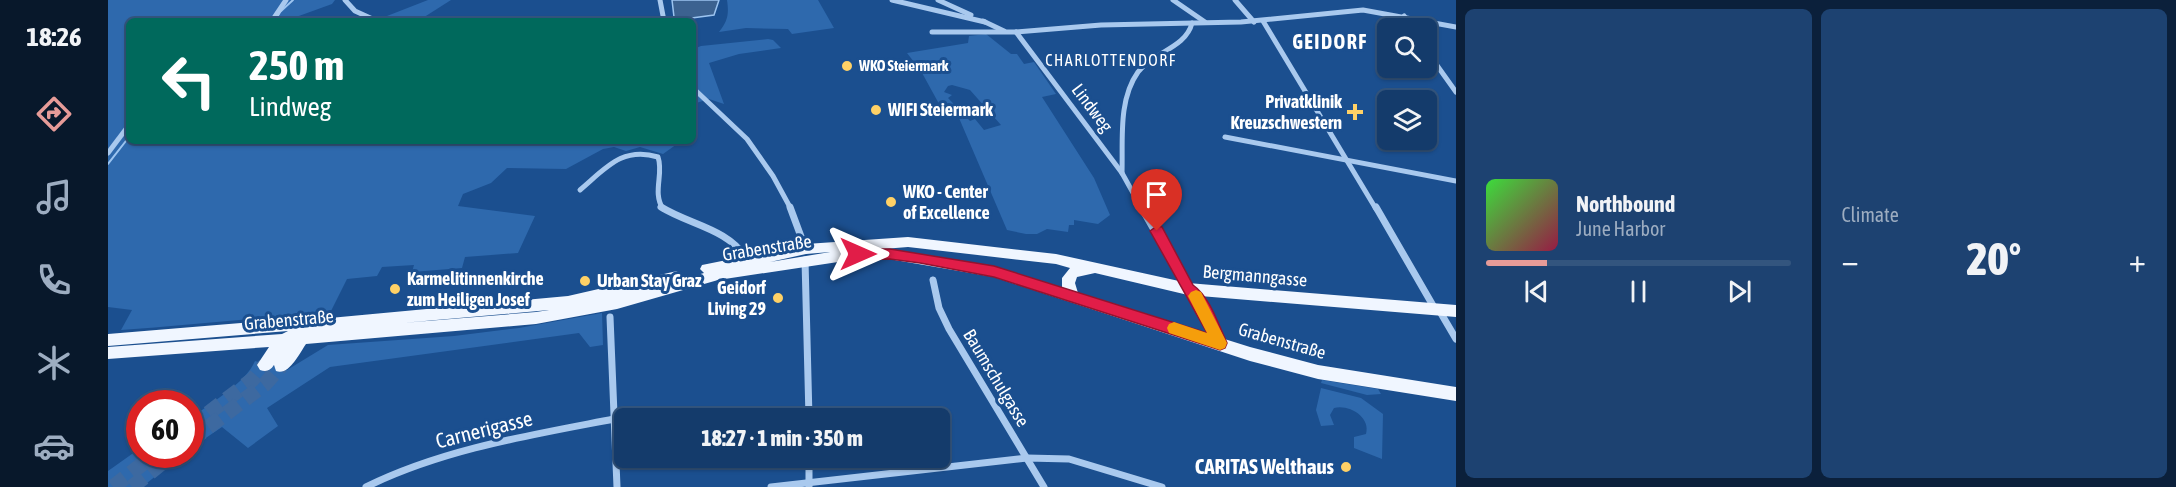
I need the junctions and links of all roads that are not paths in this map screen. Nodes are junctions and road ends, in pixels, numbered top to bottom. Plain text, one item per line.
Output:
1 (285, 0) edge
2 (345, 0) edge
3 (660, 0) edge
4 (892, 0) edge
5 (938, 0) edge
6 (1173, 0) edge
7 (1235, 0) edge
8 (1404, 15) junction
9 (274, 18) edge
10 (371, 18) edge
11 (663, 18) edge
12 (1406, 18) edge
13 (1263, 21) junction
14 (985, 22) junction
15 (1254, 22) junction
16 (1192, 23) junction
17 (1206, 23) junction
18 (1456, 27) edge
19 (932, 32) dead end
20 (1007, 32) junction
21 (1016, 32) junction
22 (1437, 65) edge
23 (696, 91) edge
24 (1456, 92) edge
25 (126, 129) edge
26 (1226, 136) dead end
27 (108, 153) edge
28 (1346, 160) junction
29 (1122, 173) junction
30 (1456, 181) edge
31 (580, 190) dead end
32 (874, 243) joint
33 (1004, 253) junction
34 (805, 255) junction
35 (747, 259) junction
36 (934, 261) junction
37 (1098, 270) junction
38 (933, 280) dead end
39 (1188, 289) junction
40 (1072, 295) junction
41 (1437, 310) junction
42 (1456, 311) edge
43 (610, 317) dead end
44 (293, 334) junction
45 (1456, 339) edge
46 (108, 340) edge
47 (1220, 343) junction
48 (222, 345) junction
49 (108, 353) edge
50 (1456, 394) edge
51 (809, 408) edge
52 (614, 419) joint
53 (1027, 458) junction
54 (616, 468) edge
55 (809, 468) edge
56 (809, 485) edge
57 (366, 487) edge
58 (617, 487) edge
59 (771, 487) edge
60 (1044, 487) edge
61 (1162, 487) edge

1 - 9 street
2 - 10 street
3 - 11 street
4 - 14 street
5 - 14 street
6 - 17 street
7 - 15 street
8 - 12 street
8 - 13 street
8 - 18 street
13 - 15 street
13 - 28 street
14 - 20 street
15 - 17 street
16 - 17 street
16 - 21 street
16 - 29 street, Lindweg
19 - 20 street
20 - 21 street
21 - 29 street, Lindweg
22 - 24 street
23 - 34 street
25 - 27 street
26 - 28 street
28 - 30 street
28 - 41 street
29 - 39 street, Lindweg
31 - 35 street, Grabenstraße
32 - 33 main road, Bergmanngasse
32 - 34 main road, Grabenstraße
33 - 36 main road
33 - 37 main road, Bergmanngasse
34 - 35 main road, Grabenstraße
34 - 36 main road, Grabenstraße
34 - 44 main road, Grabenstraße
34 - 51 street
35 - 44 main road, Grabenstraße
36 - 40 main road, Grabenstraße
37 - 39 main road, Bergmanngasse
37 - 40 main road
38 - 53 street, Baumschulgasse
39 - 41 main road, Bergmanngasse
39 - 47 street, Lindweg
40 - 47 main road, Grabenstraße
41 - 42 main road, Bergmanngasse
41 - 45 street
43 - 52 street
44 - 46 main road, Grabenstraße
44 - 48 main road, Grabenstraße
44 - 48 main road
47 - 50 main road, Grabenstraße
48 - 49 main road, Grabenstraße
52 - 57 street, Carnerigasse
53 - 56 street
53 - 60 street, Baumschulgasse
53 - 61 street
54 - 58 street
55 - 56 street
56 - 59 street

